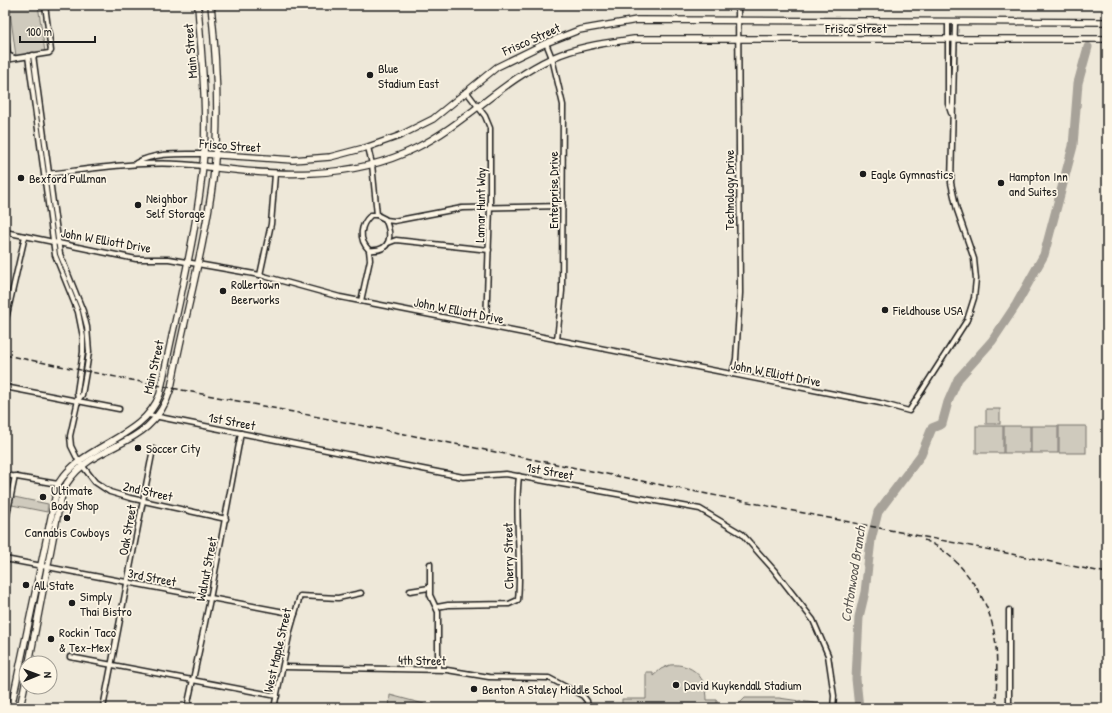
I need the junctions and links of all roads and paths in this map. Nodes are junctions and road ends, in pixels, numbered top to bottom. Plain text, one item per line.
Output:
1 (45, 5) edge
2 (198, 5) edge
3 (211, 5) edge
4 (738, 5) edge
5 (738, 22) junction
6 (845, 22) junction
7 (948, 22) junction
8 (955, 22) junction
9 (1107, 22) edge
10 (5, 29) edge
11 (845, 38) junction
12 (739, 39) junction
13 (948, 39) junction
14 (955, 39) junction
15 (1107, 39) edge
16 (546, 43) junction
17 (6, 50) edge
18 (28, 56) junction
19 (33, 56) junction
20 (14, 58) junction
21 (552, 58) junction
22 (5, 60) edge
23 (466, 92) junction
24 (478, 106) junction
25 (952, 113) junction
26 (368, 147) junction
27 (204, 154) junction
28 (215, 155) junction
29 (136, 163) junction
30 (372, 164) junction
31 (202, 166) junction
32 (214, 168) junction
33 (49, 174) junction
34 (275, 174) junction
35 (44, 175) junction
36 (374, 202) junction
37 (563, 206) junction
38 (490, 207) junction
39 (371, 215) junction
40 (377, 215) junction
41 (386, 220) junction
42 (394, 221) junction
43 (388, 227) junction
44 (5, 232) edge
45 (390, 233) junction
46 (25, 236) junction
47 (396, 240) junction
48 (53, 241) junction
49 (58, 242) junction
50 (388, 243) junction
51 (369, 250) junction
52 (489, 250) junction
53 (377, 251) junction
54 (370, 260) junction
55 (187, 261) junction
56 (197, 263) junction
57 (260, 275) junction
58 (361, 301) junction
59 (6, 319) edge
60 (486, 325) junction
61 (557, 340) junction
62 (732, 374) junction
63 (5, 387) edge
64 (78, 400) junction
65 (119, 409) dead end
66 (149, 415) junction
67 (158, 416) junction
68 (241, 433) junction
69 (153, 449) dead end
70 (78, 460) junction
71 (83, 467) junction
72 (5, 475) edge
73 (15, 476) junction
74 (519, 476) junction
75 (58, 484) junction
76 (143, 500) junction
77 (226, 518) junction
78 (5, 525) edge
79 (5, 559) edge
80 (430, 564) dead end
81 (41, 566) junction
82 (48, 568) junction
83 (128, 582) junction
84 (430, 588) junction
85 (410, 592) dead end
86 (361, 593) dead end
87 (210, 599) junction
88 (437, 607) junction
89 (1010, 610) dead end
90 (294, 614) junction
91 (31, 655) edge
92 (70, 657) dead end
93 (111, 665) junction
94 (284, 667) junction
95 (438, 669) junction
96 (193, 680) junction
97 (23, 695) edge
98 (277, 696) junction
99 (11, 708) edge
100 (20, 708) edge
101 (103, 708) edge
102 (187, 708) edge
103 (274, 708) edge
104 (588, 708) edge
105 (833, 708) edge
106 (1009, 708) edge

1 - 19 street
2 - 27 street, Main Street
3 - 28 street, Main Street
4 - 5 street, Technology Drive
5 - 6 street, Frisco Street
5 - 12 street, Technology Drive
5 - 16 street, Frisco Street
6 - 7 street, Frisco Street
6 - 11 street
7 - 8 street, Frisco Street
7 - 13 street
8 - 9 street, Frisco Street
8 - 14 street
10 - 17 street
11 - 12 street, Frisco Street
11 - 13 street, Frisco Street
12 - 21 street, Frisco Street
12 - 62 street, Technology Drive
13 - 14 street, Frisco Street
13 - 25 street
14 - 15 street, Frisco Street
14 - 25 street
16 - 21 street, Enterprise Drive
16 - 23 street, Frisco Street
17 - 20 street
18 - 19 street
18 - 20 street
18 - 35 street
19 - 33 street
20 - 22 street
21 - 24 street, Frisco Street
21 - 37 street, Enterprise Drive
23 - 24 street, Lamar Hunt Way
23 - 26 street, Frisco Street
24 - 30 street, Frisco Street
24 - 38 street, Lamar Hunt Way
25 - 62 street, John W Elliott Drive
26 - 28 street, Frisco Street
26 - 30 street
27 - 28 street, Frisco Street
27 - 29 street, Frisco Street
27 - 31 street, Main Street
28 - 32 street, Main Street
29 - 31 street, Frisco Street
29 - 33 street, Frisco Street
30 - 34 street, Frisco Street
30 - 36 street
31 - 32 street, Frisco Street
31 - 55 street, Main Street
32 - 34 street, Frisco Street
32 - 56 street, Main Street
33 - 35 street, Frisco Street
33 - 49 street
34 - 57 street
35 - 48 street
36 - 39 street
36 - 40 street
37 - 38 street
37 - 61 street, Enterprise Drive
38 - 42 street
38 - 52 street, Lamar Hunt Way
39 - 40 street
39 - 51 street
40 - 41 street
41 - 42 street
41 - 43 street
42 - 43 street
43 - 45 street
44 - 46 street, John W Elliott Drive
45 - 47 street
45 - 50 street
46 - 48 street, John W Elliott Drive
46 - 59 street
47 - 50 street
47 - 52 street
48 - 49 street, John W Elliott Drive
48 - 64 street
49 - 55 street, John W Elliott Drive
49 - 64 street
50 - 53 street
51 - 53 street
51 - 54 street
52 - 60 street, Lamar Hunt Way
53 - 54 street
54 - 58 street
55 - 56 street, John W Elliott Drive
55 - 66 street, Main Street
56 - 57 street, John W Elliott Drive
56 - 67 street, Main Street
57 - 58 street, John W Elliott Drive
58 - 60 street, John W Elliott Drive
60 - 61 street, John W Elliott Drive
61 - 62 street, John W Elliott Drive
63 - 64 street
64 - 65 street
64 - 70 street, 2nd Street
66 - 67 street, 1st Street
66 - 70 street, Main Street
67 - 68 street, 1st Street
67 - 71 street, Main Street
68 - 74 street, 1st Street
68 - 77 street, Walnut Street
69 - 76 street, Oak Street
70 - 71 street, 2nd Street
70 - 75 street, Main Street
71 - 76 street, 2nd Street
71 - 82 street, Main Street
72 - 73 street
73 - 75 street
73 - 78 street
74 - 88 street, Cherry Street
74 - 105 street, 1st Street
75 - 81 street, Main Street
76 - 77 street, 2nd Street
76 - 83 street, Oak Street
77 - 87 street, Walnut Street
79 - 81 street, 3rd Street
80 - 84 street
81 - 82 street, 3rd Street
81 - 99 street, Main Street
82 - 83 street, 3rd Street
82 - 91 street, Main Street
83 - 87 street, 3rd Street
83 - 93 street, Oak Street
84 - 85 street
84 - 88 street
86 - 90 street, West Maple Street
87 - 90 street, 3rd Street
87 - 96 street, Walnut Street
88 - 95 street
89 - 106 street
90 - 94 street, West Maple Street
92 - 93 street
93 - 96 street
93 - 101 street, Oak Street
94 - 95 street, 4th Street
94 - 98 street, West Maple Street
95 - 104 street, 4th Street
96 - 98 street
96 - 102 street, Walnut Street
97 - 100 street
98 - 103 street, West Maple Street

